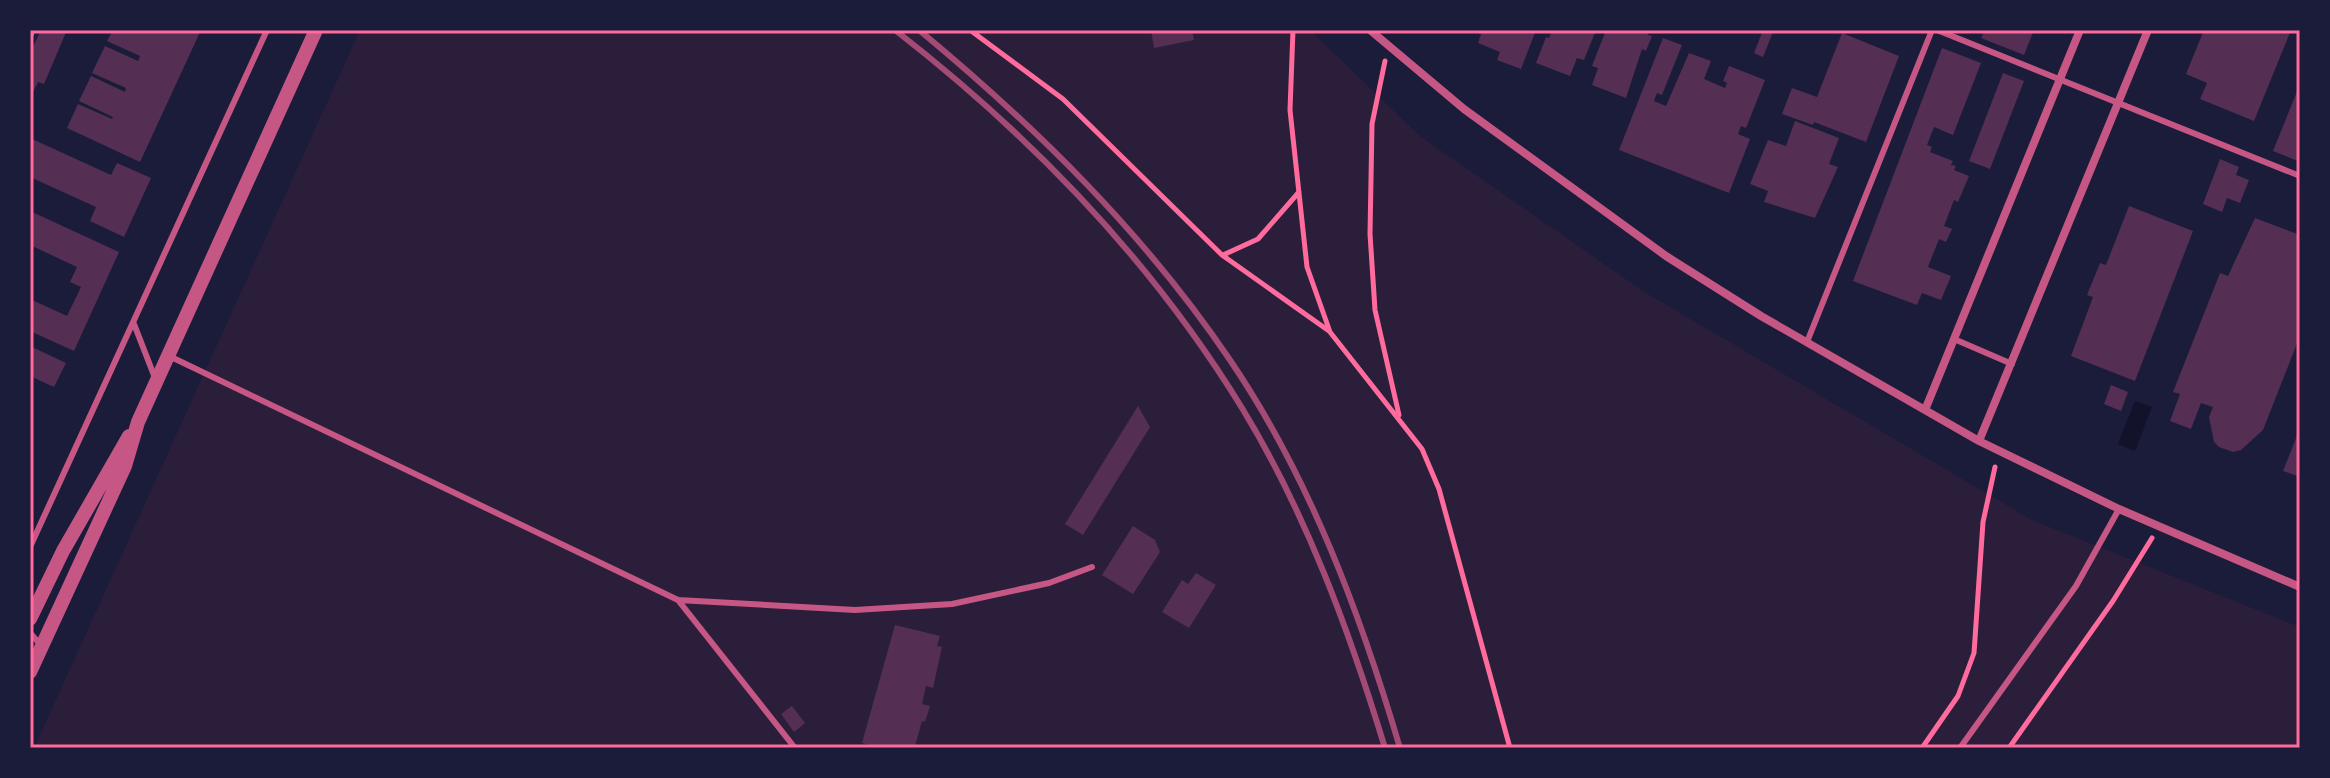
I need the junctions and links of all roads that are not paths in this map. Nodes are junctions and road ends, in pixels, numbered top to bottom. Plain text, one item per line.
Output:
1 (33, 30) edge
2 (267, 30) edge
3 (316, 30) edge
4 (1370, 30) edge
5 (1934, 30) edge
6 (2080, 30) edge
7 (2148, 30) edge
8 (30, 36) edge
9 (2060, 79) junction
10 (2120, 104) junction
11 (2300, 176) edge
12 (134, 324) junction
13 (1954, 339) junction
14 (1807, 342) junction
15 (169, 356) junction
16 (2012, 364) junction
17 (157, 382) junction
18 (1925, 410) junction
19 (138, 422) junction
20 (1979, 441) junction
21 (2119, 509) junction
22 (30, 547) edge
23 (1092, 567) dead end
24 (2300, 587) edge
25 (678, 600) junction
26 (30, 619) edge
27 (30, 633) edge
28 (42, 646) junction
29 (30, 672) edge
30 (795, 748) edge
31 (1960, 748) edge

1 - 8 lane
2 - 12 lane
3 - 15 street
4 - 14 street
5 - 9 lane
5 - 14 lane
6 - 9 street
7 - 10 street
9 - 10 lane
9 - 13 street
10 - 11 lane
10 - 16 street
12 - 17 lane
12 - 22 lane
13 - 16 lane
13 - 18 street
14 - 18 street
15 - 17 street
15 - 25 lane
16 - 20 street
17 - 19 street
18 - 20 street
19 - 26 street
19 - 28 street
20 - 21 street
21 - 24 street
21 - 31 lane
23 - 25 lane
25 - 30 lane
27 - 28 lane
28 - 29 street

